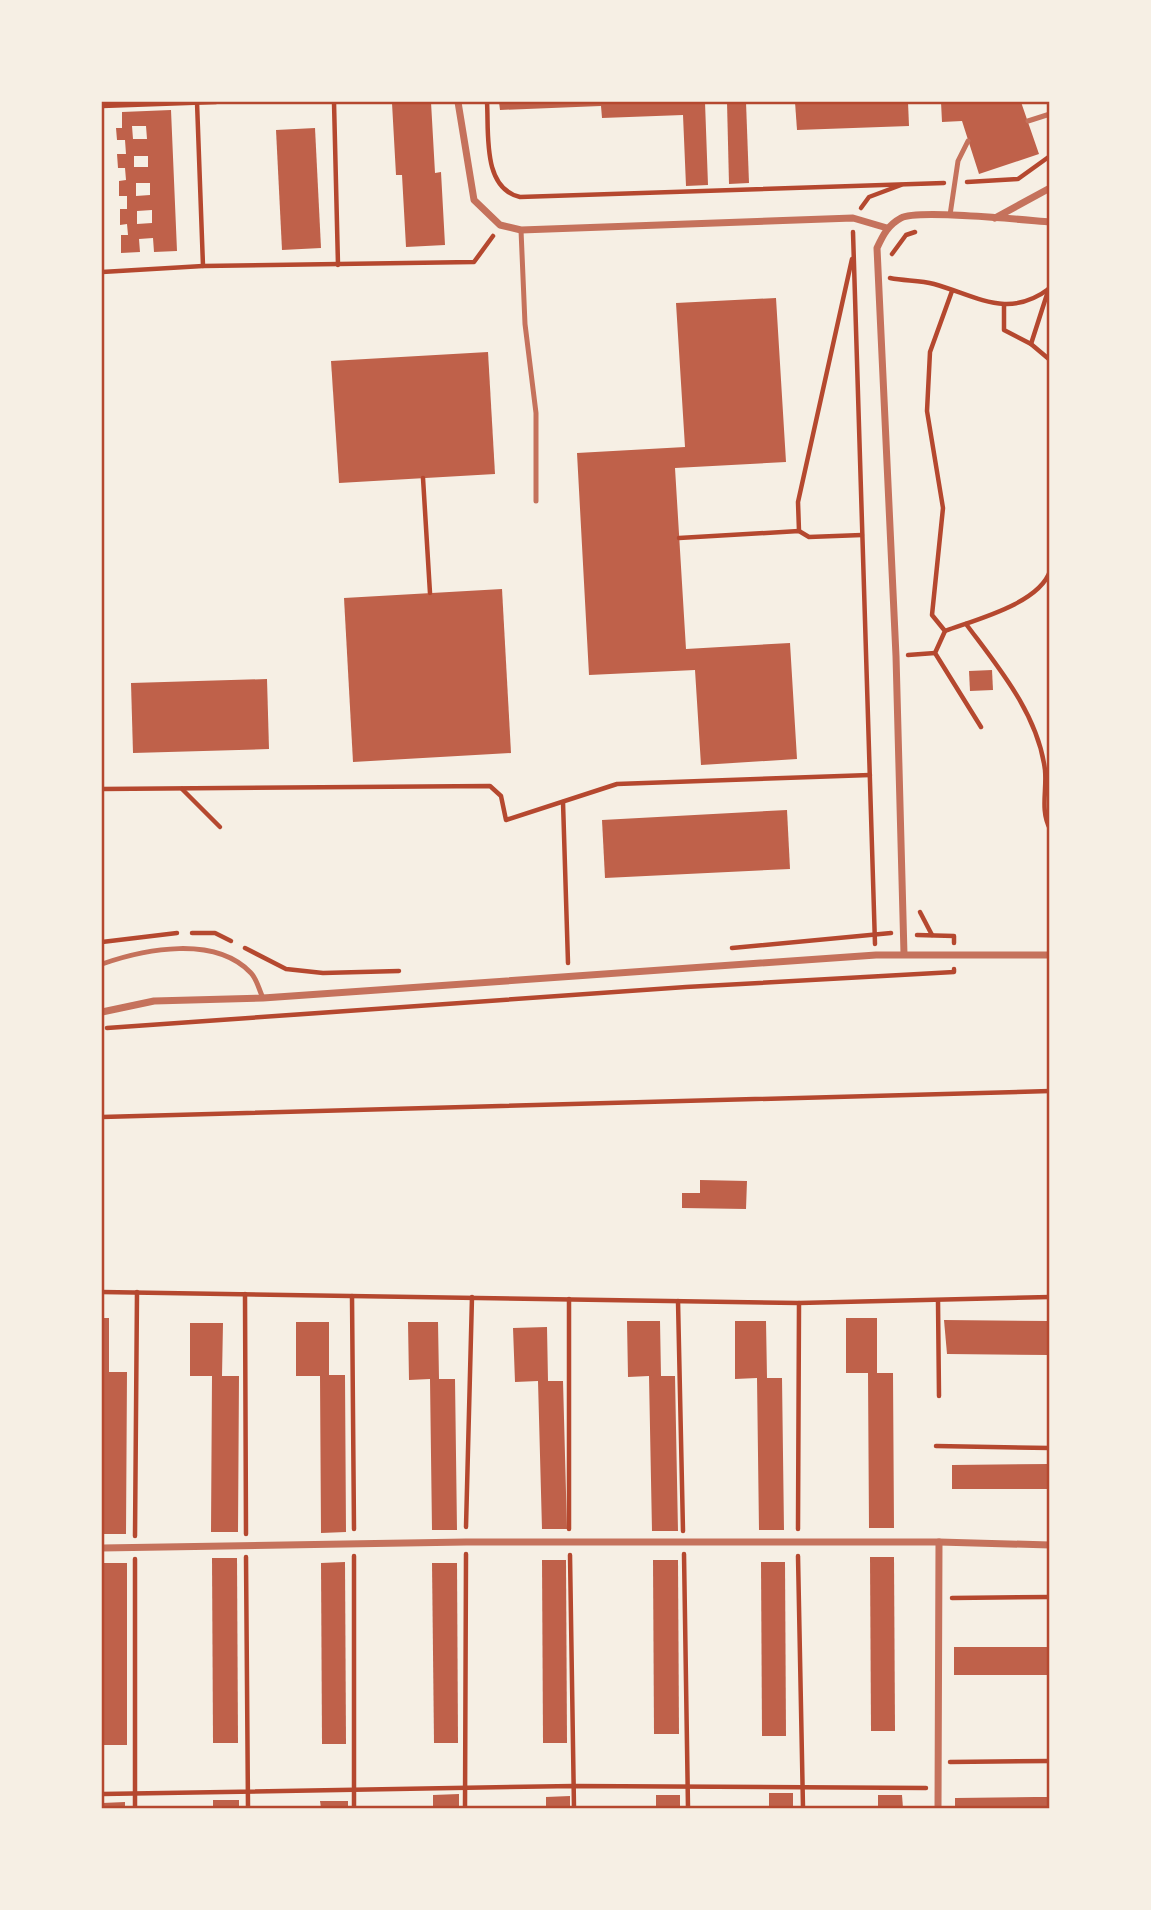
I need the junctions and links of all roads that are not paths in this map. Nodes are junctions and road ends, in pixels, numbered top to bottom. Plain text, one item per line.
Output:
1 (458, 102) edge
2 (1049, 114) edge
3 (1028, 121) dead end
4 (968, 141) dead end
5 (1049, 188) edge
6 (950, 215) junction
7 (995, 218) junction
8 (1049, 222) edge
9 (887, 228) junction
10 (521, 230) junction
11 (536, 501) dead end
12 (904, 954) junction
13 (1049, 956) edge
14 (102, 964) edge
15 (262, 998) junction
16 (102, 1012) edge
17 (939, 1542) junction
18 (1049, 1545) edge
19 (102, 1548) edge
20 (938, 1808) edge

1 - 10 street
2 - 3 lane
4 - 6 lane
5 - 7 street
6 - 7 street
6 - 9 street
7 - 8 street
9 - 10 street
9 - 12 street
10 - 11 lane
12 - 13 street
12 - 15 street
14 - 15 lane
15 - 16 street
17 - 18 street
17 - 19 street
17 - 20 street

